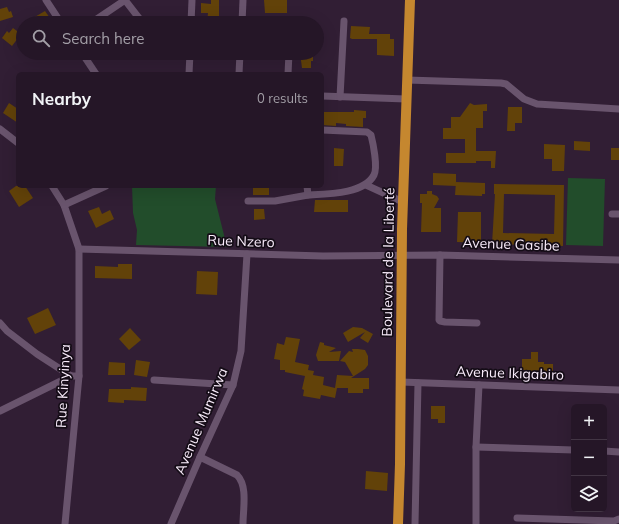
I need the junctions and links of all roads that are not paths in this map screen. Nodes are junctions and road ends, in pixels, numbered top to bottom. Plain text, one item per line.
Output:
1 (46, 0) edge
2 (125, 0) edge
3 (192, 0) edge
4 (243, 0) edge
5 (410, 0) edge
6 (56, 16) edge
7 (101, 16) edge
8 (137, 16) edge
9 (191, 16) edge
10 (242, 16) edge
11 (344, 21) dead end
12 (87, 60) edge
13 (190, 60) edge
14 (240, 60) edge
15 (289, 60) edge
16 (95, 72) edge
17 (189, 72) edge
18 (239, 72) edge
19 (288, 72) edge
20 (407, 80) junction
21 (324, 96) edge
22 (340, 97) junction
23 (406, 99) junction
24 (619, 109) edge
25 (0, 129) edge
26 (324, 130) edge
27 (16, 141) edge
28 (366, 185) junction
29 (53, 188) edge
30 (102, 188) edge
31 (307, 188) edge
32 (308, 195) junction
33 (248, 201) dead end
34 (403, 202) junction
35 (64, 205) junction
36 (79, 249) junction
37 (247, 254) junction
38 (440, 255) junction
39 (402, 256) junction
40 (619, 260) edge
41 (0, 323) edge
42 (477, 323) dead end
43 (71, 376) junction
44 (79, 376) junction
45 (154, 380) dead end
46 (401, 382) junction
47 (418, 383) junction
48 (233, 385) junction
49 (479, 385) junction
50 (619, 390) edge
51 (0, 411) edge
52 (476, 447) junction
53 (571, 450) edge
54 (607, 451) edge
55 (619, 452) edge
56 (200, 457) junction
57 (517, 518) dead end
58 (619, 519) edge
59 (585, 522) edge
60 (65, 524) edge
61 (172, 524) edge
62 (243, 524) edge
63 (398, 524) edge
64 (415, 524) edge
65 (476, 524) edge

1 - 6 street
2 - 7 street
2 - 8 street
3 - 9 street
4 - 10 street
5 - 20 highway, Boulevard de la Liberté
11 - 22 street
12 - 16 street
13 - 17 street
14 - 18 street
15 - 19 street
20 - 23 highway, Boulevard de la Liberté
20 - 24 street
21 - 22 street
22 - 23 street
23 - 34 highway, Boulevard de la Liberté
25 - 27 street
26 - 28 street
28 - 32 street
28 - 34 street
29 - 35 street, Rue Kinyinya
30 - 35 street
31 - 32 street
32 - 33 street
34 - 39 highway, Boulevard de la Liberté
35 - 36 street, Rue Kinyinya
36 - 37 street, Rue Nzero
36 - 44 street, Rue Kinyinya
37 - 39 street, Rue Nzero
37 - 48 street, Avenue Mumirwa
38 - 39 street, Avenue Gasibe
38 - 40 street, Avenue Gasibe
38 - 42 street
39 - 46 highway, Boulevard de la Liberté
41 - 43 street
43 - 44 street
43 - 51 street
44 - 60 street, Rue Kinyinya
45 - 48 street
46 - 47 street, Avenue Ikigabiro
46 - 63 highway, Boulevard de la Liberté
47 - 49 street, Avenue Ikigabiro
47 - 64 street
48 - 56 street, Avenue Mumirwa
49 - 50 street, Avenue Ikigabiro
49 - 52 street
52 - 53 street
52 - 65 street
54 - 55 street
56 - 61 street, Avenue Mumirwa
56 - 62 street
57 - 59 street
58 - 59 street

